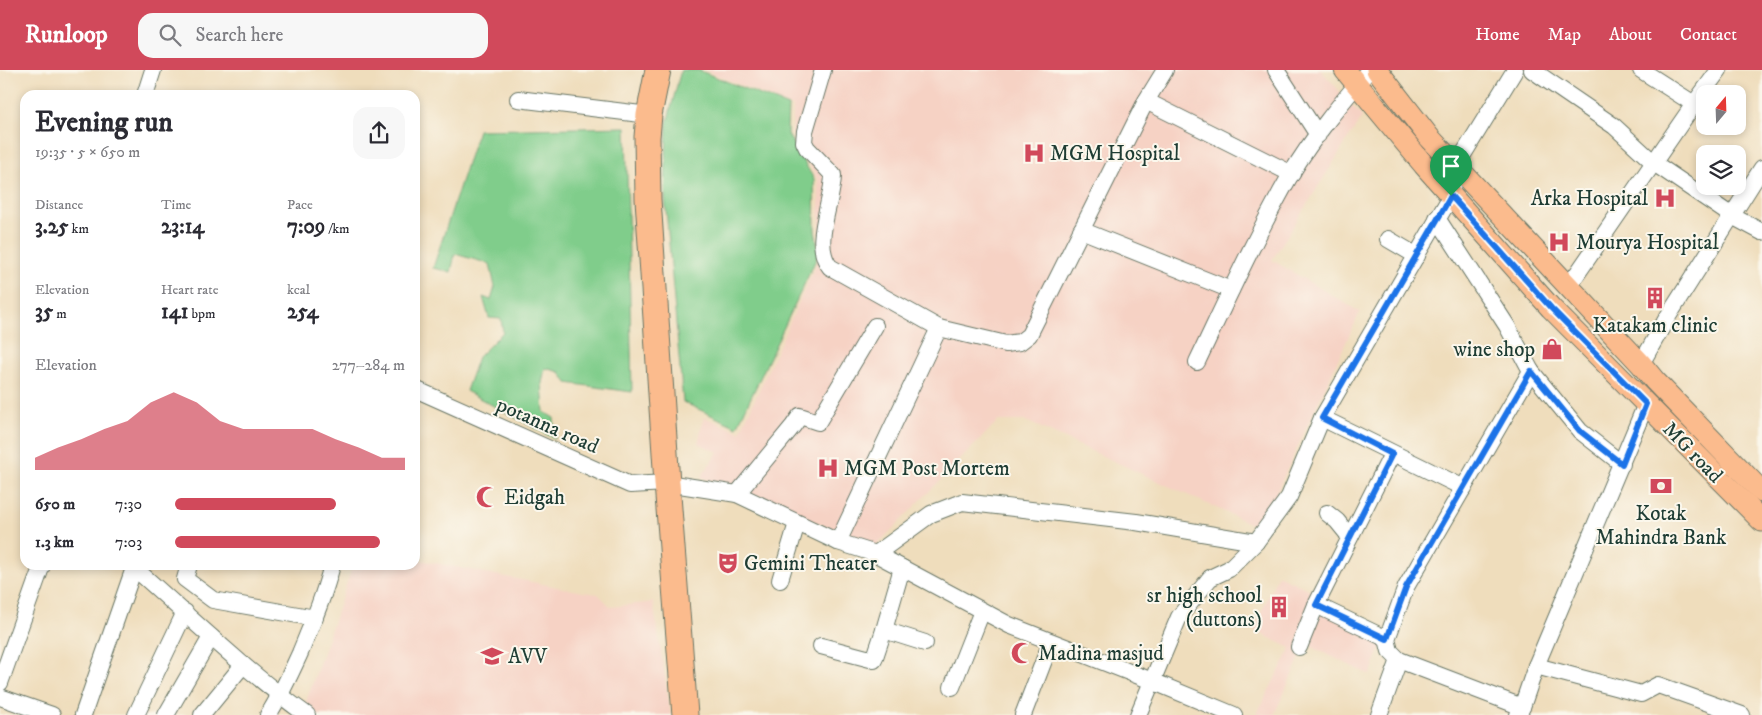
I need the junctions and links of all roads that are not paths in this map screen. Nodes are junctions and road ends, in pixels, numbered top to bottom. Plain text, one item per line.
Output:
1 (153, 70) edge
2 (658, 70) edge
3 (823, 70) edge
4 (1165, 70) edge
5 (1276, 70) edge
6 (1377, 70) edge
7 (1515, 70) edge
8 (1532, 70) edge
9 (1641, 70) edge
10 (1719, 70) edge
11 (1357, 75) edge
12 (147, 90) edge
13 (518, 99) dead end
14 (1146, 101) junction
15 (1694, 104) junction
16 (649, 116) junction
17 (1318, 135) junction
18 (1654, 163) junction
19 (1456, 166) junction
20 (1762, 169) edge
21 (1292, 174) junction
22 (1451, 196) junction
23 (1732, 216) junction
24 (1437, 218) junction
25 (1081, 230) junction
26 (1762, 232) edge
27 (1388, 239) dead end
28 (1417, 256) junction
29 (1568, 286) junction
30 (1231, 290) junction
31 (875, 326) dead end
32 (939, 328) junction
33 (1197, 362) dead end
34 (1641, 364) junction
35 (1531, 371) junction
36 (420, 391) edge
37 (1646, 404) junction
38 (1322, 418) junction
39 (1392, 454) junction
40 (1622, 464) junction
41 (667, 483) junction
42 (1760, 485) edge
43 (1464, 488) junction
44 (737, 494) junction
45 (1327, 513) dead end
46 (1762, 521) edge
47 (796, 523) junction
48 (1350, 537) junction
49 (838, 542) junction
50 (1256, 542) junction
51 (876, 554) junction
52 (902, 568) junction
53 (40, 570) edge
54 (132, 570) edge
55 (138, 570) edge
56 (188, 570) edge
57 (331, 570) edge
58 (780, 580) dead end
59 (1316, 605) junction
60 (982, 611) junction
61 (185, 612) junction
62 (315, 618) junction
63 (884, 630) junction
64 (211, 637) junction
65 (1387, 639) junction
66 (1051, 642) junction
67 (925, 643) dead end
68 (822, 646) dead end
69 (1299, 646) dead end
70 (1399, 660) junction
71 (243, 664) junction
72 (1536, 666) junction
73 (1152, 681) junction
74 (0, 683) edge
75 (952, 687) dead end
76 (280, 696) junction
77 (0, 697) edge
78 (1520, 711) edge
79 (52, 715) edge
80 (83, 715) edge
81 (136, 715) edge
82 (166, 715) edge
83 (202, 715) edge
84 (268, 715) edge
85 (307, 715) edge
86 (685, 715) edge
87 (1023, 715) edge
88 (1138, 715) edge
89 (1234, 715) edge
90 (1379, 715) edge
91 (1742, 715) edge

1 - 12 street
2 - 16 highway
3 - 32 street
4 - 14 street
5 - 17 street
6 - 19 main road, MG road
7 - 19 street
8 - 18 street
9 - 15 street
10 - 15 street
11 - 17 street
11 - 22 main road, MG road
13 - 16 street
14 - 21 street
14 - 25 street
15 - 18 street
16 - 41 highway
17 - 21 street
18 - 23 street
18 - 29 street
19 - 22 street
19 - 29 main road, MG road
20 - 23 street
21 - 30 street
22 - 24 street
22 - 37 main road, MG road
23 - 26 street
23 - 34 street
24 - 28 street
24 - 35 street
25 - 30 street
25 - 32 street
27 - 28 street
28 - 38 street
29 - 34 main road, MG road
30 - 33 street
31 - 44 street
32 - 49 street
34 - 42 main road, MG road
35 - 40 street
35 - 43 street
36 - 41 street, potanna road
37 - 40 street
37 - 46 main road, MG road
38 - 39 street
38 - 50 street
39 - 43 street
39 - 48 street
40 - 72 street
41 - 44 street, potanna road
41 - 86 highway
43 - 65 street
44 - 47 street, potanna road
45 - 48 street
47 - 49 street, potanna road
47 - 58 street
48 - 59 street
49 - 51 street, potanna road
50 - 51 street
50 - 73 street
51 - 52 street, potanna road
52 - 60 street, potanna road
52 - 63 street
53 - 74 street
54 - 80 street
55 - 61 street
56 - 62 street
57 - 62 street
59 - 65 street
59 - 69 street
60 - 66 street, potanna road
60 - 75 street
61 - 64 street
61 - 81 street
62 - 76 street
63 - 67 street
63 - 68 street
64 - 71 street
64 - 82 street
65 - 70 street
66 - 73 street, potanna road
66 - 87 street
70 - 78 street
70 - 90 street
71 - 76 street
71 - 83 street
72 - 78 street
72 - 91 street
73 - 88 street
73 - 89 street, potanna road
76 - 84 street
76 - 85 street
77 - 79 street

